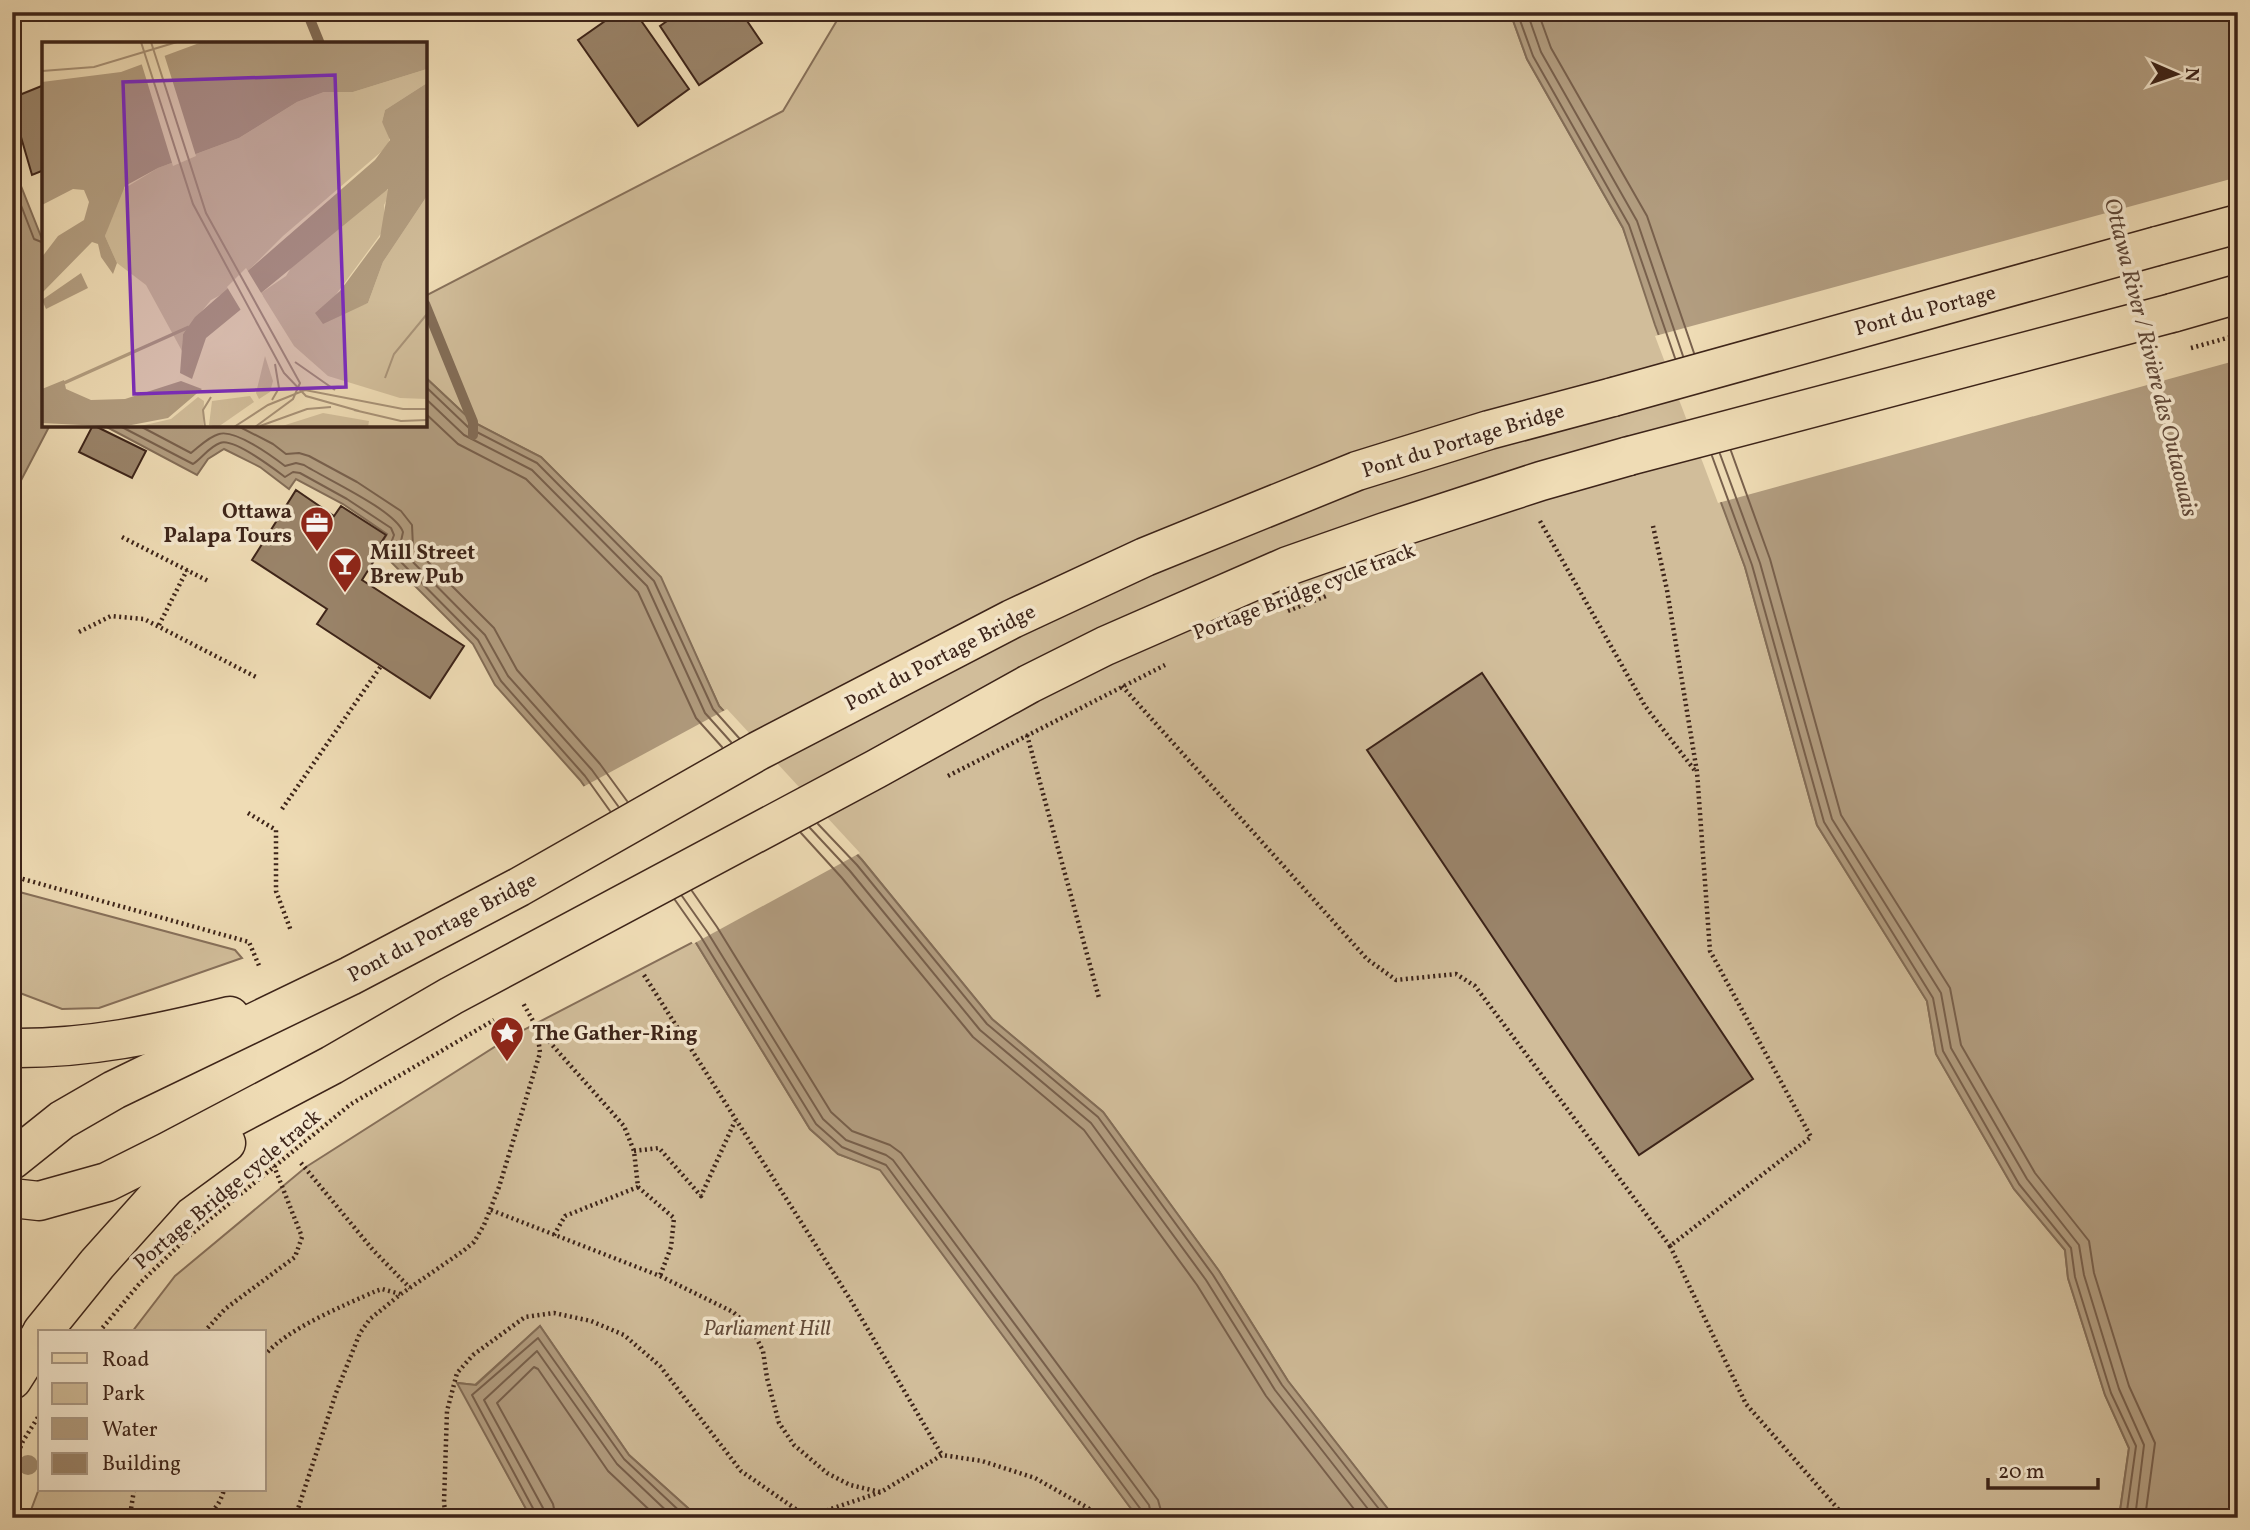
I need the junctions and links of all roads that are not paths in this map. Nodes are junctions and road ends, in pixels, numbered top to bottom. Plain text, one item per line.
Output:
1 (2238, 224) edge
2 (2238, 294) edge
3 (1613, 397) joint
4 (303, 999) junction
5 (12, 1048) edge
6 (332, 1065) junction
7 (12, 1160) edge
8 (12, 1198) edge
9 (44, 1330) edge
10 (38, 1339) edge
11 (12, 1380) edge

1 - 3 main road, Pont du Portage, bridge
2 - 6 main road, bridge
3 - 4 main road, Pont du Portage Bridge
4 - 5 main road
4 - 7 main road
6 - 8 main road
6 - 9 main road
10 - 11 main road

